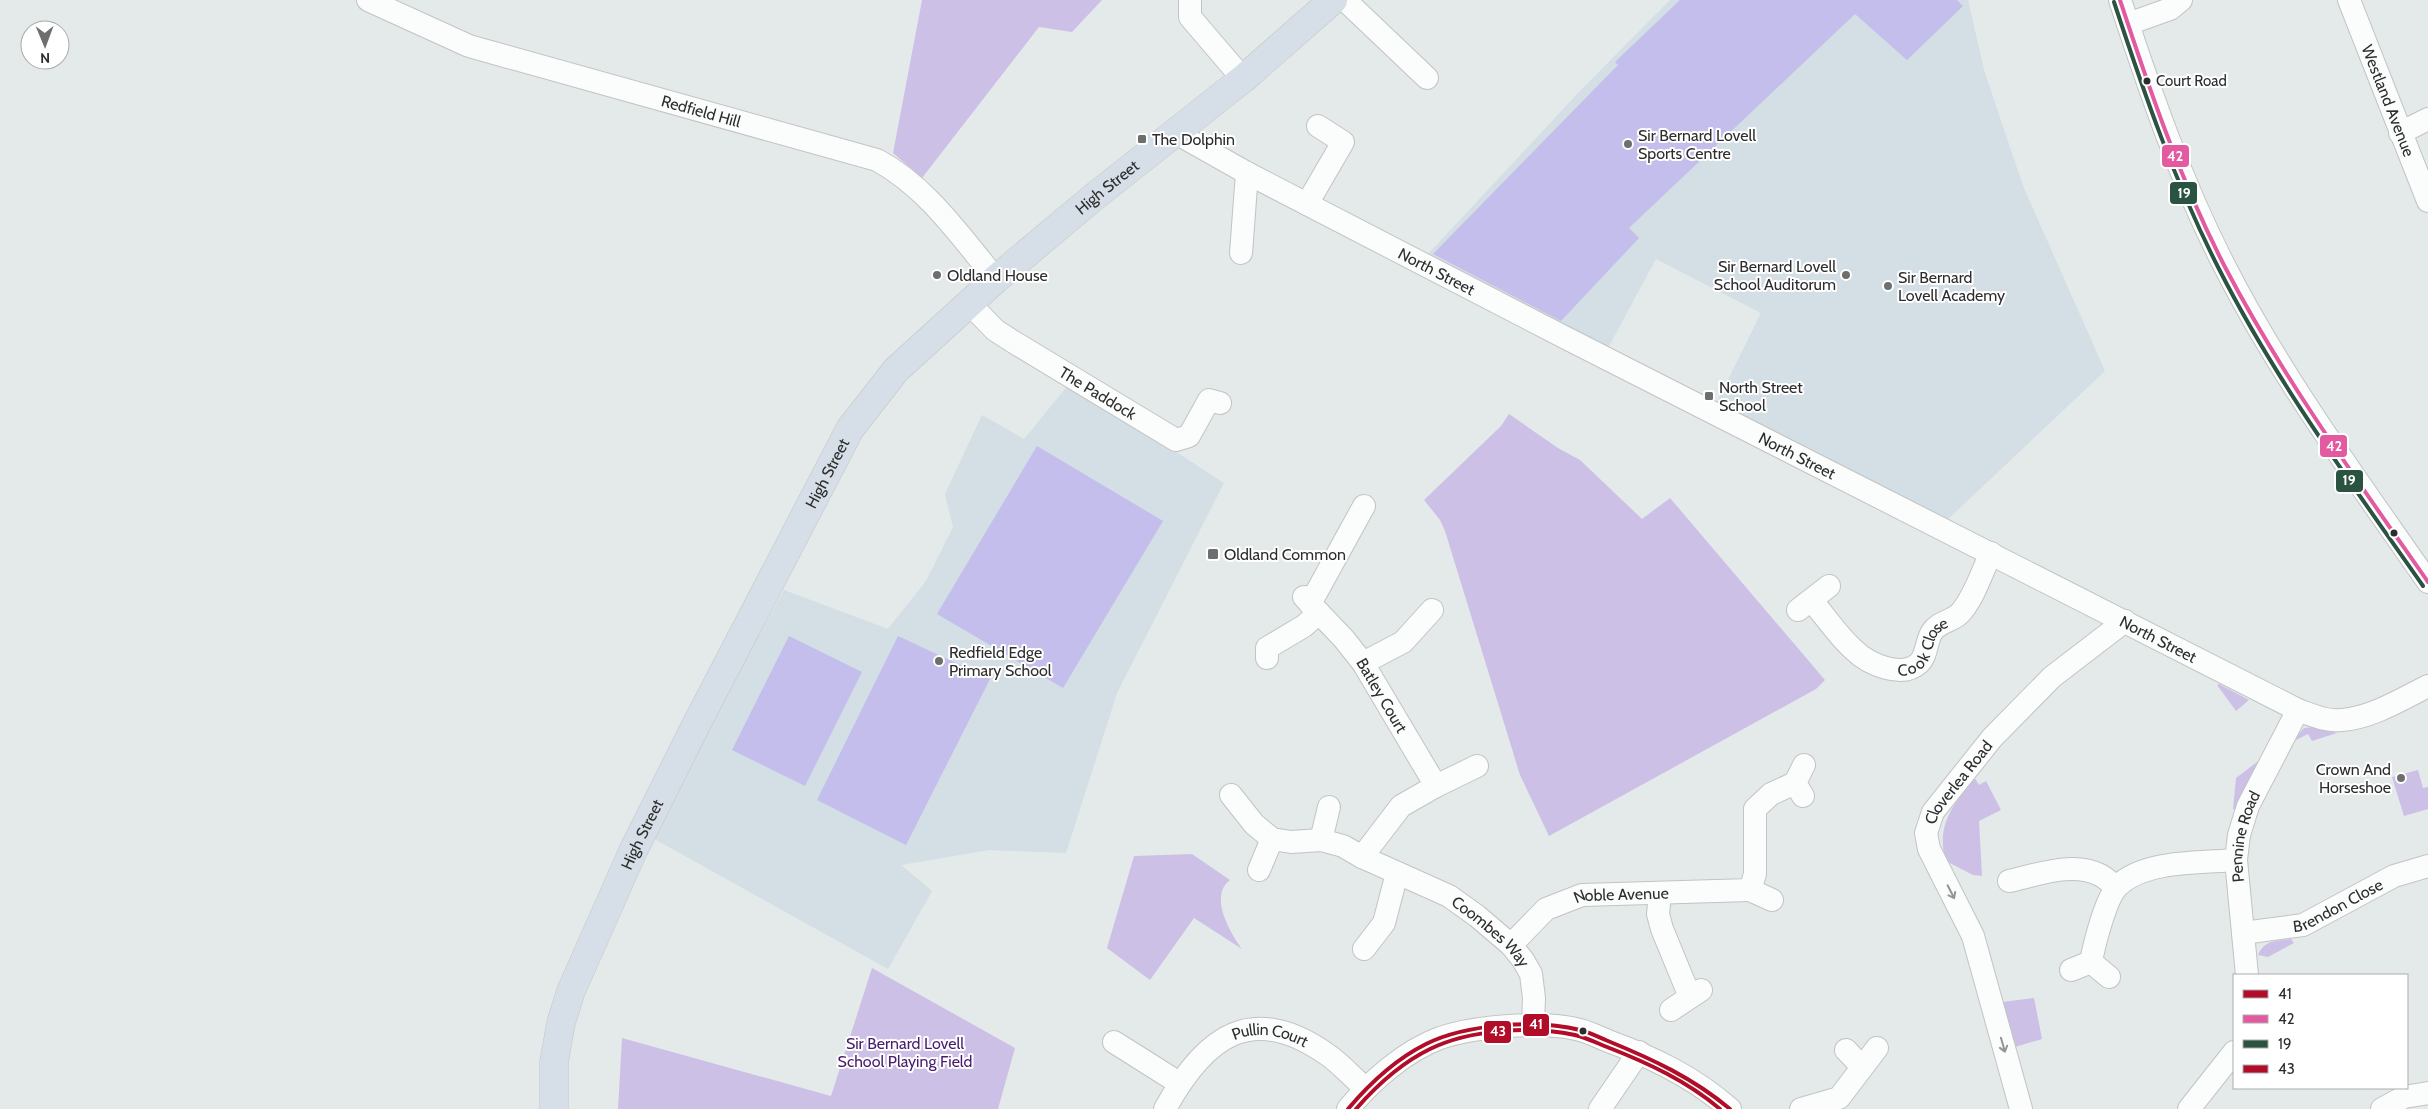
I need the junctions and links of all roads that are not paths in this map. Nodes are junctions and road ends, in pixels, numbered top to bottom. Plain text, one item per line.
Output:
1 (368, 0) edge
2 (1190, 0) edge
3 (1333, 0) edge
4 (1344, 0) edge
5 (2120, 0) edge
6 (2181, 0) edge
7 (2349, 0) edge
8 (2128, 24) junction
9 (1427, 78) dead end
10 (1243, 79) junction
11 (2428, 119) edge
12 (1318, 126) dead end
13 (1176, 133) junction
14 (2400, 133) junction
15 (1247, 173) junction
16 (2428, 201) edge
17 (1307, 204) junction
18 (1241, 253) dead end
19 (996, 279) junction
20 (969, 303) junction
21 (1220, 403) dead end
22 (1365, 503) dead end
23 (1991, 554) junction
24 (2428, 582) edge
25 (1829, 586) dead end
26 (1311, 605) junction
27 (1432, 610) dead end
28 (2125, 621) junction
29 (1267, 658) dead end
30 (1363, 663) junction
31 (2428, 686) edge
32 (2298, 710) junction
33 (1477, 766) dead end
34 (1801, 782) dead end
35 (1436, 786) junction
36 (1231, 795) dead end
37 (1329, 807) dead end
38 (1272, 839) junction
39 (1321, 840) junction
40 (1362, 858) junction
41 (2236, 860) junction
42 (2428, 866) edge
43 (1259, 870) dead end
44 (1397, 873) junction
45 (2010, 881) dead end
46 (2116, 887) junction
47 (1750, 890) junction
48 (1660, 894) junction
49 (1772, 900) dead end
50 (2243, 933) junction
51 (1510, 945) junction
52 (1364, 949) dead end
53 (2247, 974) edge
54 (2108, 977) dead end
55 (1671, 1010) dead end
56 (1533, 1025) junction
57 (1114, 1042) dead end
58 (1877, 1048) dead end
59 (1846, 1050) dead end
60 (1639, 1052) junction
61 (2233, 1053) edge
62 (1862, 1067) junction
63 (1179, 1083) junction
64 (1365, 1088) junction
65 (2428, 1093) edge
66 (554, 1109) edge
67 (1165, 1109) edge
68 (1348, 1109) edge
69 (1600, 1109) edge
70 (1730, 1109) edge
71 (1802, 1109) edge
72 (2021, 1109) edge
73 (2189, 1109) edge
74 (2382, 1109) edge

1 - 19 street, Redfield Hill
2 - 10 street
3 - 10 main road, High Street
4 - 9 street
5 - 8 street
6 - 8 street
7 - 14 street, Westland Avenue
8 - 24 street
10 - 13 main road, High Street
11 - 14 street
12 - 17 street
13 - 15 street, North Street
13 - 19 main road, High Street
14 - 16 street, Westland Avenue
15 - 17 street, North Street
15 - 18 street
17 - 23 street, North Street
19 - 20 main road, High Street
20 - 21 street, The Paddock
20 - 66 main road, High Street
22 - 26 street
23 - 25 street, Cook Close
23 - 28 street, North Street
26 - 29 street
26 - 30 street, Batley Court
27 - 30 street
28 - 32 street, North Street
28 -> 72 street, Cloverlea Road
30 - 35 street, Batley Court
31 - 32 street, North Street
32 - 41 street, Pennine Road
33 - 35 street
34 - 47 street
35 - 40 street
36 - 38 street
37 - 39 street
38 - 39 street, Coombes Way
38 - 43 street
39 - 40 street, Coombes Way
40 - 44 street, Coombes Way
41 - 46 street
41 - 50 street, Pennine Road
42 - 50 street, Brendon Close
44 - 51 street, Coombes Way
44 - 52 street
45 - 46 street
46 - 54 street
47 - 48 street, Noble Avenue
47 - 49 street, Noble Avenue
48 - 51 street, Noble Avenue
48 - 55 street
50 - 53 street, Pennine Road
51 - 56 street, Coombes Way
56 - 60 street
56 - 64 street
57 - 63 street
58 - 62 street
59 - 62 street
60 - 69 street
60 - 70 street
61 - 73 street
62 - 71 street
63 - 64 street, Pullin Court
63 - 67 street, Pullin Court
64 - 68 street
65 - 74 street

